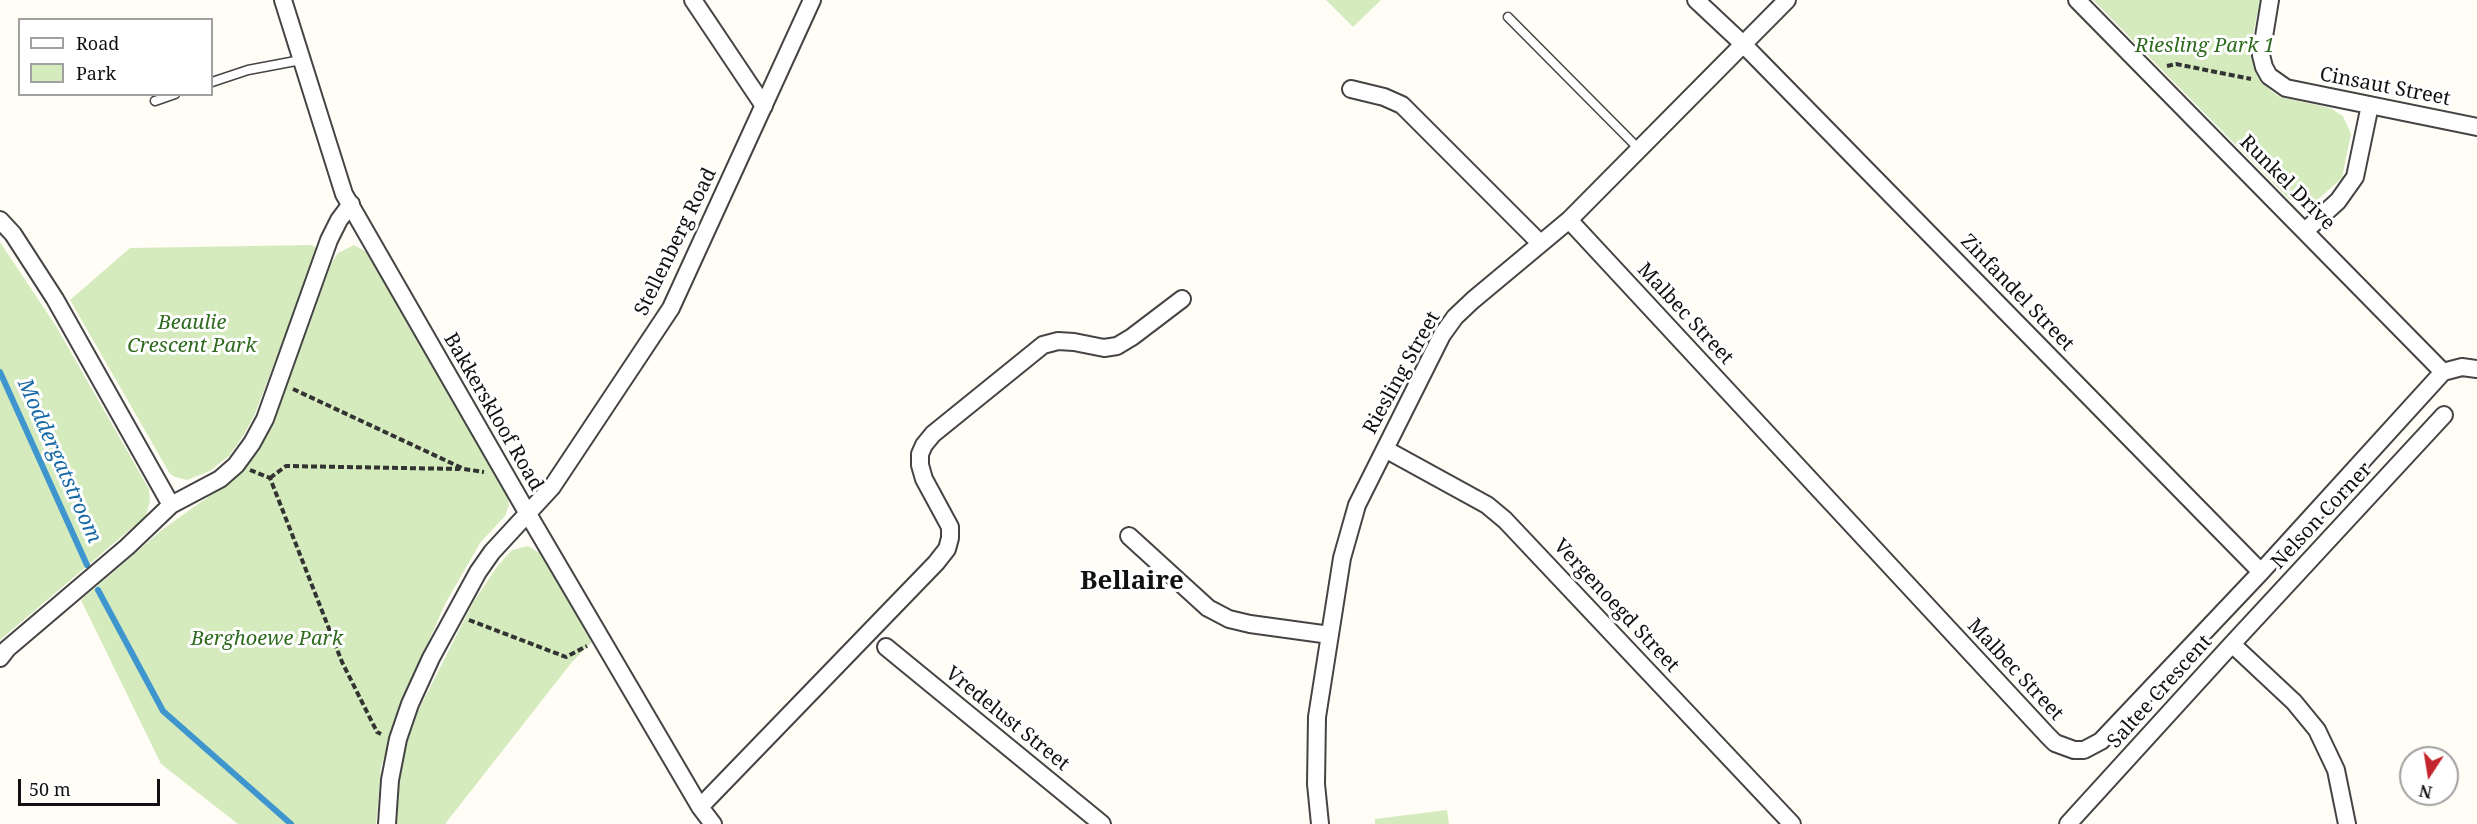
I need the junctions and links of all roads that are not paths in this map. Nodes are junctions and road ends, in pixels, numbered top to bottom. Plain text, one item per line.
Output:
1 (283, 0) edge
2 (693, 0) edge
3 (812, 0) edge
4 (1696, 0) edge
5 (1786, 0) edge
6 (2077, 0) edge
7 (2270, 0) edge
8 (1508, 17) dead end
9 (1743, 44) junction
10 (301, 60) junction
11 (213, 82) edge
12 (1351, 89) dead end
13 (169, 96) edge
14 (155, 101) dead end
15 (2370, 105) junction
16 (764, 106) junction
17 (2477, 127) edge
18 (1639, 149) junction
19 (351, 204) junction
20 (0, 220) edge
21 (1569, 220) junction
22 (2305, 231) junction
23 (1540, 243) junction
24 (1182, 299) dead end
25 (2477, 369) edge
26 (2443, 372) junction
27 (2444, 415) dead end
28 (1385, 449) junction
29 (171, 505) junction
30 (528, 514) junction
31 (1129, 536) dead end
32 (2260, 572) junction
33 (1330, 635) junction
34 (2232, 644) junction
35 (886, 647) dead end
36 (2, 653) edge
37 (700, 807) junction
38 (387, 824) edge
39 (713, 824) edge
40 (1101, 824) edge
41 (1320, 824) edge
42 (1792, 824) edge
43 (2068, 824) edge
44 (2347, 824) edge

1 - 10 street, Bakkerskloof Road
2 - 16 street
3 - 16 street, Stellenberg Road
4 - 9 street, Zinfandel Street
5 - 9 street, Riesling Street
6 - 22 street, Runkel Drive
7 - 15 street, Cinsaut Street
8 - 18 lane
9 - 18 street, Riesling Street
9 - 32 street, Zinfandel Street
10 - 11 lane
10 - 19 street, Bakkerskloof Road
12 - 23 street
13 - 14 lane
15 - 17 street, Cinsaut Street
15 - 22 street
16 - 30 street, Stellenberg Road
18 - 21 street, Riesling Street
19 - 29 street
19 - 30 street, Bakkerskloof Road
20 - 29 street
21 - 23 street, Riesling Street
21 - 32 street, Malbec Street
22 - 26 street, Runkel Drive
23 - 28 street, Riesling Street
24 - 37 street
25 - 26 street
26 - 32 street, Malbec Street
27 - 34 street, Nelson Corner
28 - 33 street, Riesling Street
28 - 42 street, Vergenoegd Street
29 - 36 street
30 - 37 street, Bakkerskloof Road
30 - 38 street, Stellenberg Road
31 - 33 street
33 - 41 street, Riesling Street
34 - 43 street, Saltee Crescent
34 - 44 street, Saltee Crescent
35 - 40 street, Vredelust Street
37 - 39 street, Bakkerskloof Road

